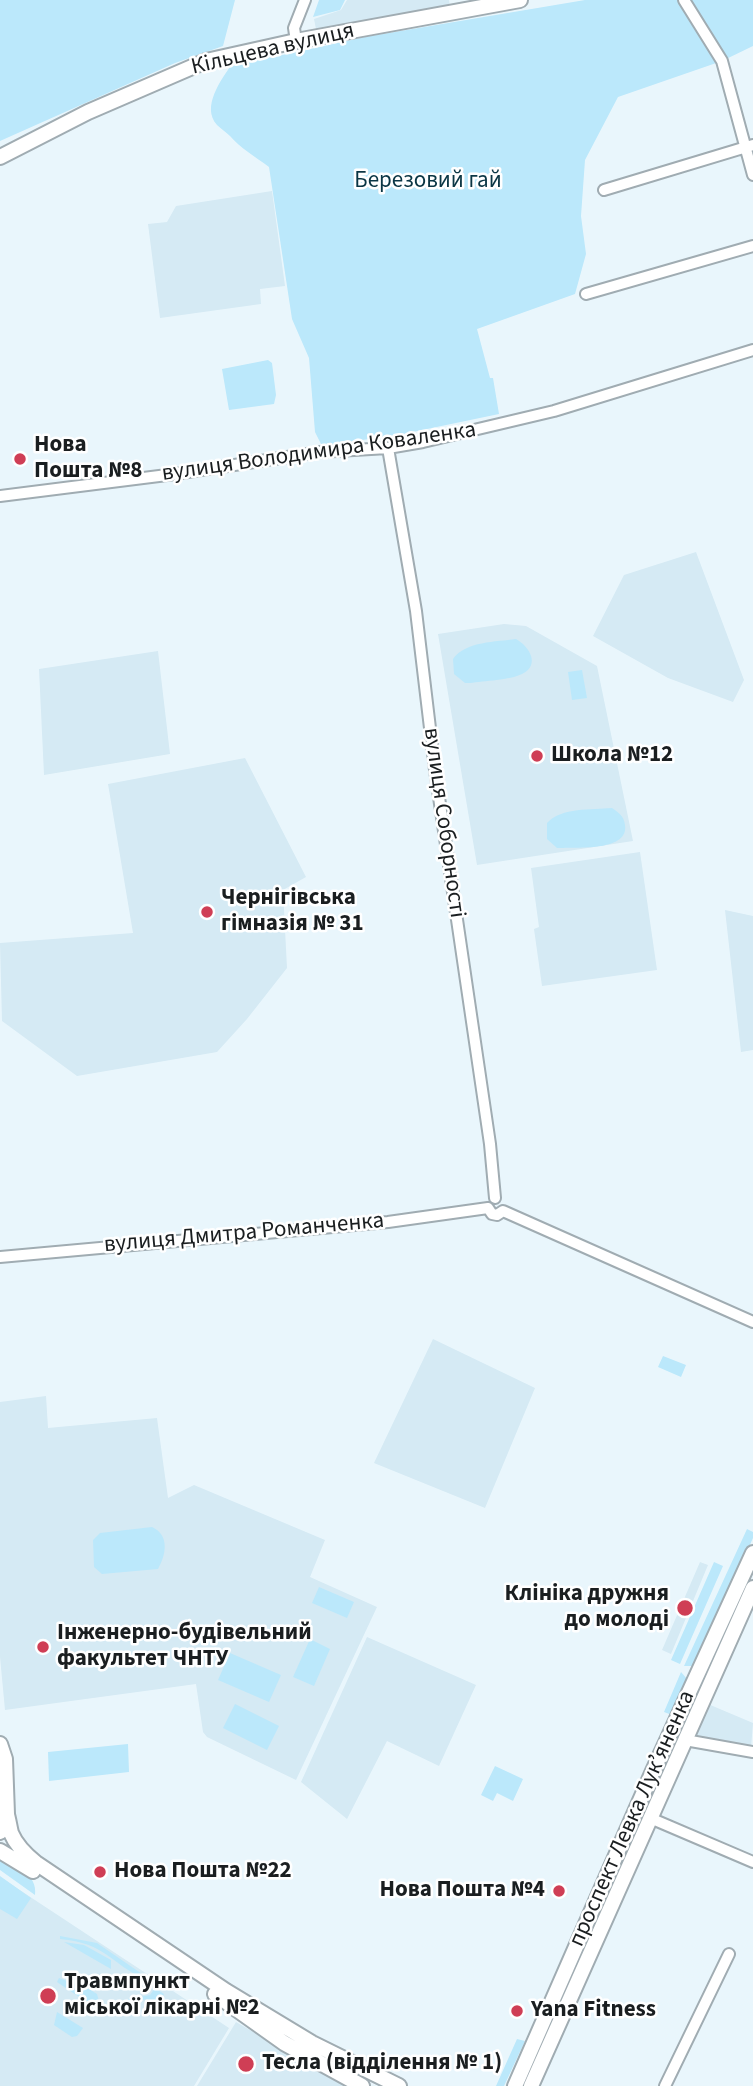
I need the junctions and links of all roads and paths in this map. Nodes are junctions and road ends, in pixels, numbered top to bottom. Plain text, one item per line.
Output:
1 (305, 0) edge
2 (520, 0) edge
3 (684, 0) edge
4 (296, 41) junction
5 (749, 146) edge
6 (0, 157) edge
7 (753, 175) edge
8 (604, 190) dead end
9 (753, 246) edge
10 (586, 294) dead end
11 (753, 350) edge
12 (388, 447) junction
13 (0, 496) edge
14 (491, 1203) junction
15 (0, 1257) edge
16 (753, 1322) edge
17 (753, 1553) edge
18 (753, 1588) edge
19 (685, 1740) junction
20 (0, 1744) edge
21 (753, 1752) edge
22 (4, 1808) edge
23 (650, 1818) junction
24 (0, 1832) edge
25 (0, 1851) edge
26 (753, 1862) edge
27 (729, 1954) dead end
28 (362, 2086) edge
29 (399, 2086) edge
30 (515, 2086) edge
31 (531, 2086) edge
32 (665, 2086) edge

1 - 4 street
2 - 4 main road, Кільцева вулиця
3 - 5 street
4 - 6 main road, Кільцева вулиця
5 - 7 street
5 - 8 street
9 - 10 street
11 - 12 street, вулиця Володимира Коваленка
12 - 13 street, вулиця Володимира Коваленка
12 - 14 street, вулиця Соборності
14 - 15 street, вулиця Дмитра Романченка
14 - 16 street
17 - 30 main road, проспект Левка Лукʼяненка
18 - 19 main road, проспект Левка Лукʼяненка
19 - 21 street
19 - 23 main road, проспект Левка Лукʼяненка
20 - 22 main road
22 - 24 main road
22 - 29 main road
23 - 26 street
23 - 31 main road, проспект Левка Лукʼяненка
25 - 28 main road
27 - 32 street

